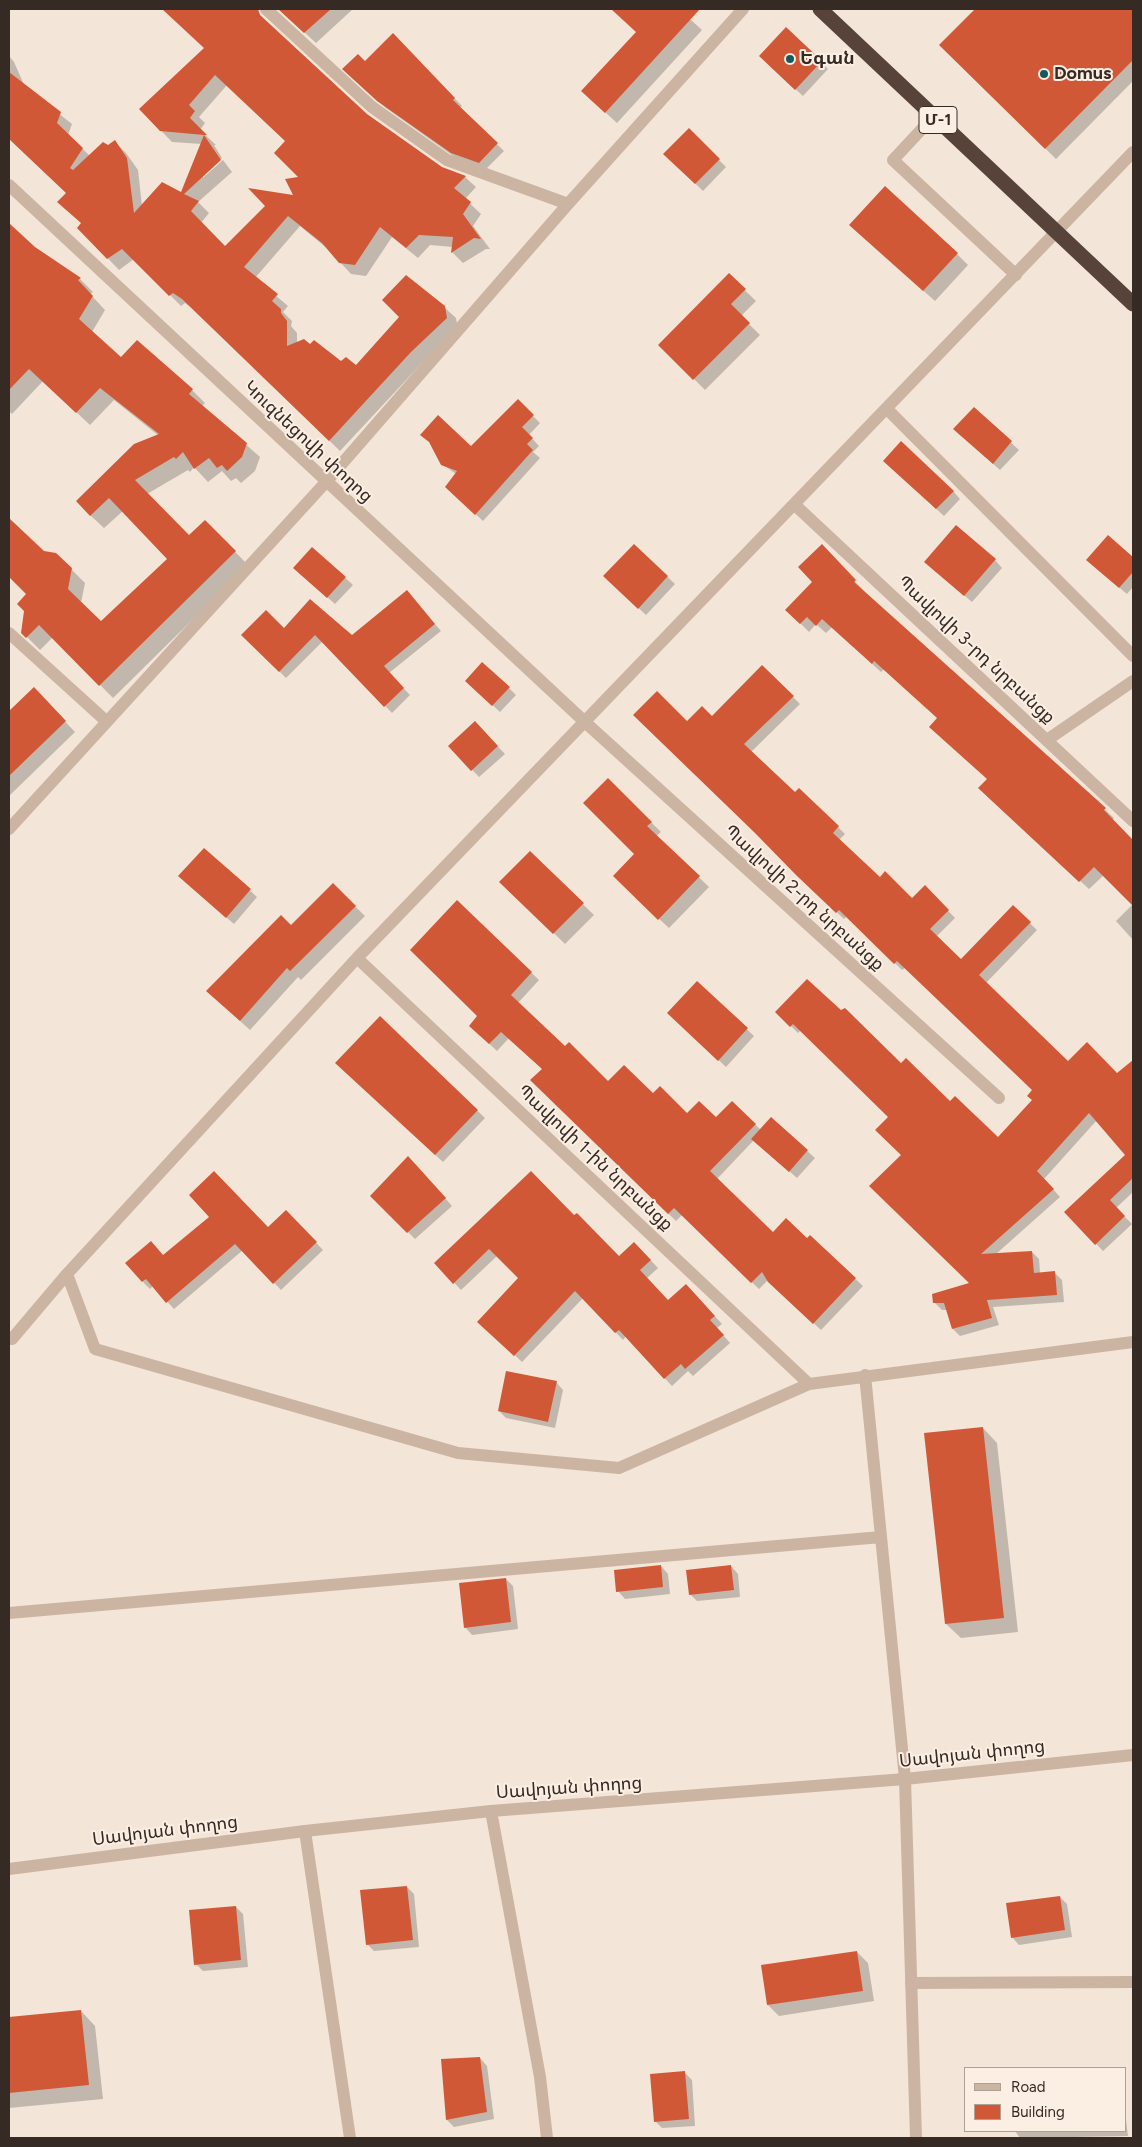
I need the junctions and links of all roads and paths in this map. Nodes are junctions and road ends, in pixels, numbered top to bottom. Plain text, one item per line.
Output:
1 (266, 9) edge
2 (743, 9) edge
3 (820, 9) edge
4 (934, 116) junction
5 (1133, 152) edge
6 (9, 185) edge
7 (568, 204) junction
8 (1057, 231) junction
9 (1016, 275) junction
10 (1133, 304) edge
11 (887, 409) junction
12 (326, 482) junction
13 (795, 506) junction
14 (9, 633) edge
15 (1133, 656) edge
16 (1133, 681) edge
17 (106, 721) junction
18 (586, 723) junction
19 (1047, 740) junction
20 (1133, 820) edge
21 (9, 829) edge
22 (357, 958) junction
23 (999, 1098) dead end
24 (67, 1274) junction
25 (9, 1340) edge
26 (1133, 1342) edge
27 (865, 1375) junction
28 (809, 1384) junction
29 (881, 1537) junction
30 (9, 1613) edge
31 (1133, 1755) edge
32 (905, 1779) junction
33 (491, 1811) junction
34 (306, 1831) junction
35 (9, 1869) edge
36 (1133, 1982) edge
37 (911, 1983) junction
38 (350, 2138) edge
39 (547, 2138) edge
40 (916, 2138) edge

1 - 7 street
2 - 7 street
3 - 4 highway, Մ-1
4 - 8 highway, Մ-1
4 - 9 street
5 - 8 street
6 - 12 street, Կուզնեցովի փողոց
7 - 12 street
8 - 9 street
8 - 10 highway, Մ-1
9 - 11 street
11 - 13 street
11 - 15 street
12 - 17 street
12 - 18 street, Կուզնեցովի փողոց
13 - 18 street
13 - 19 street, Պավլովի 3-րդ նրբանցք
14 - 17 street
16 - 19 street
17 - 21 street
18 - 22 street
18 - 23 street, Պավլովի 2-րդ նրբանցք
19 - 20 street, Պավլովի 3-րդ նրբանցք
22 - 24 street
22 - 28 street, Պավլովի 1-ին նրբանցք
24 - 25 street
24 - 28 street
26 - 27 street
27 - 28 street
27 - 29 street
29 - 30 street
29 - 32 street
31 - 32 street, Սավոյան փողոց
32 - 33 street, Սավոյան փողոց
32 - 37 street
33 - 34 street, Սավոյան փողոց
33 - 39 street
34 - 35 street, Սավոյան փողոց
34 - 38 street
36 - 37 street
37 - 40 street

